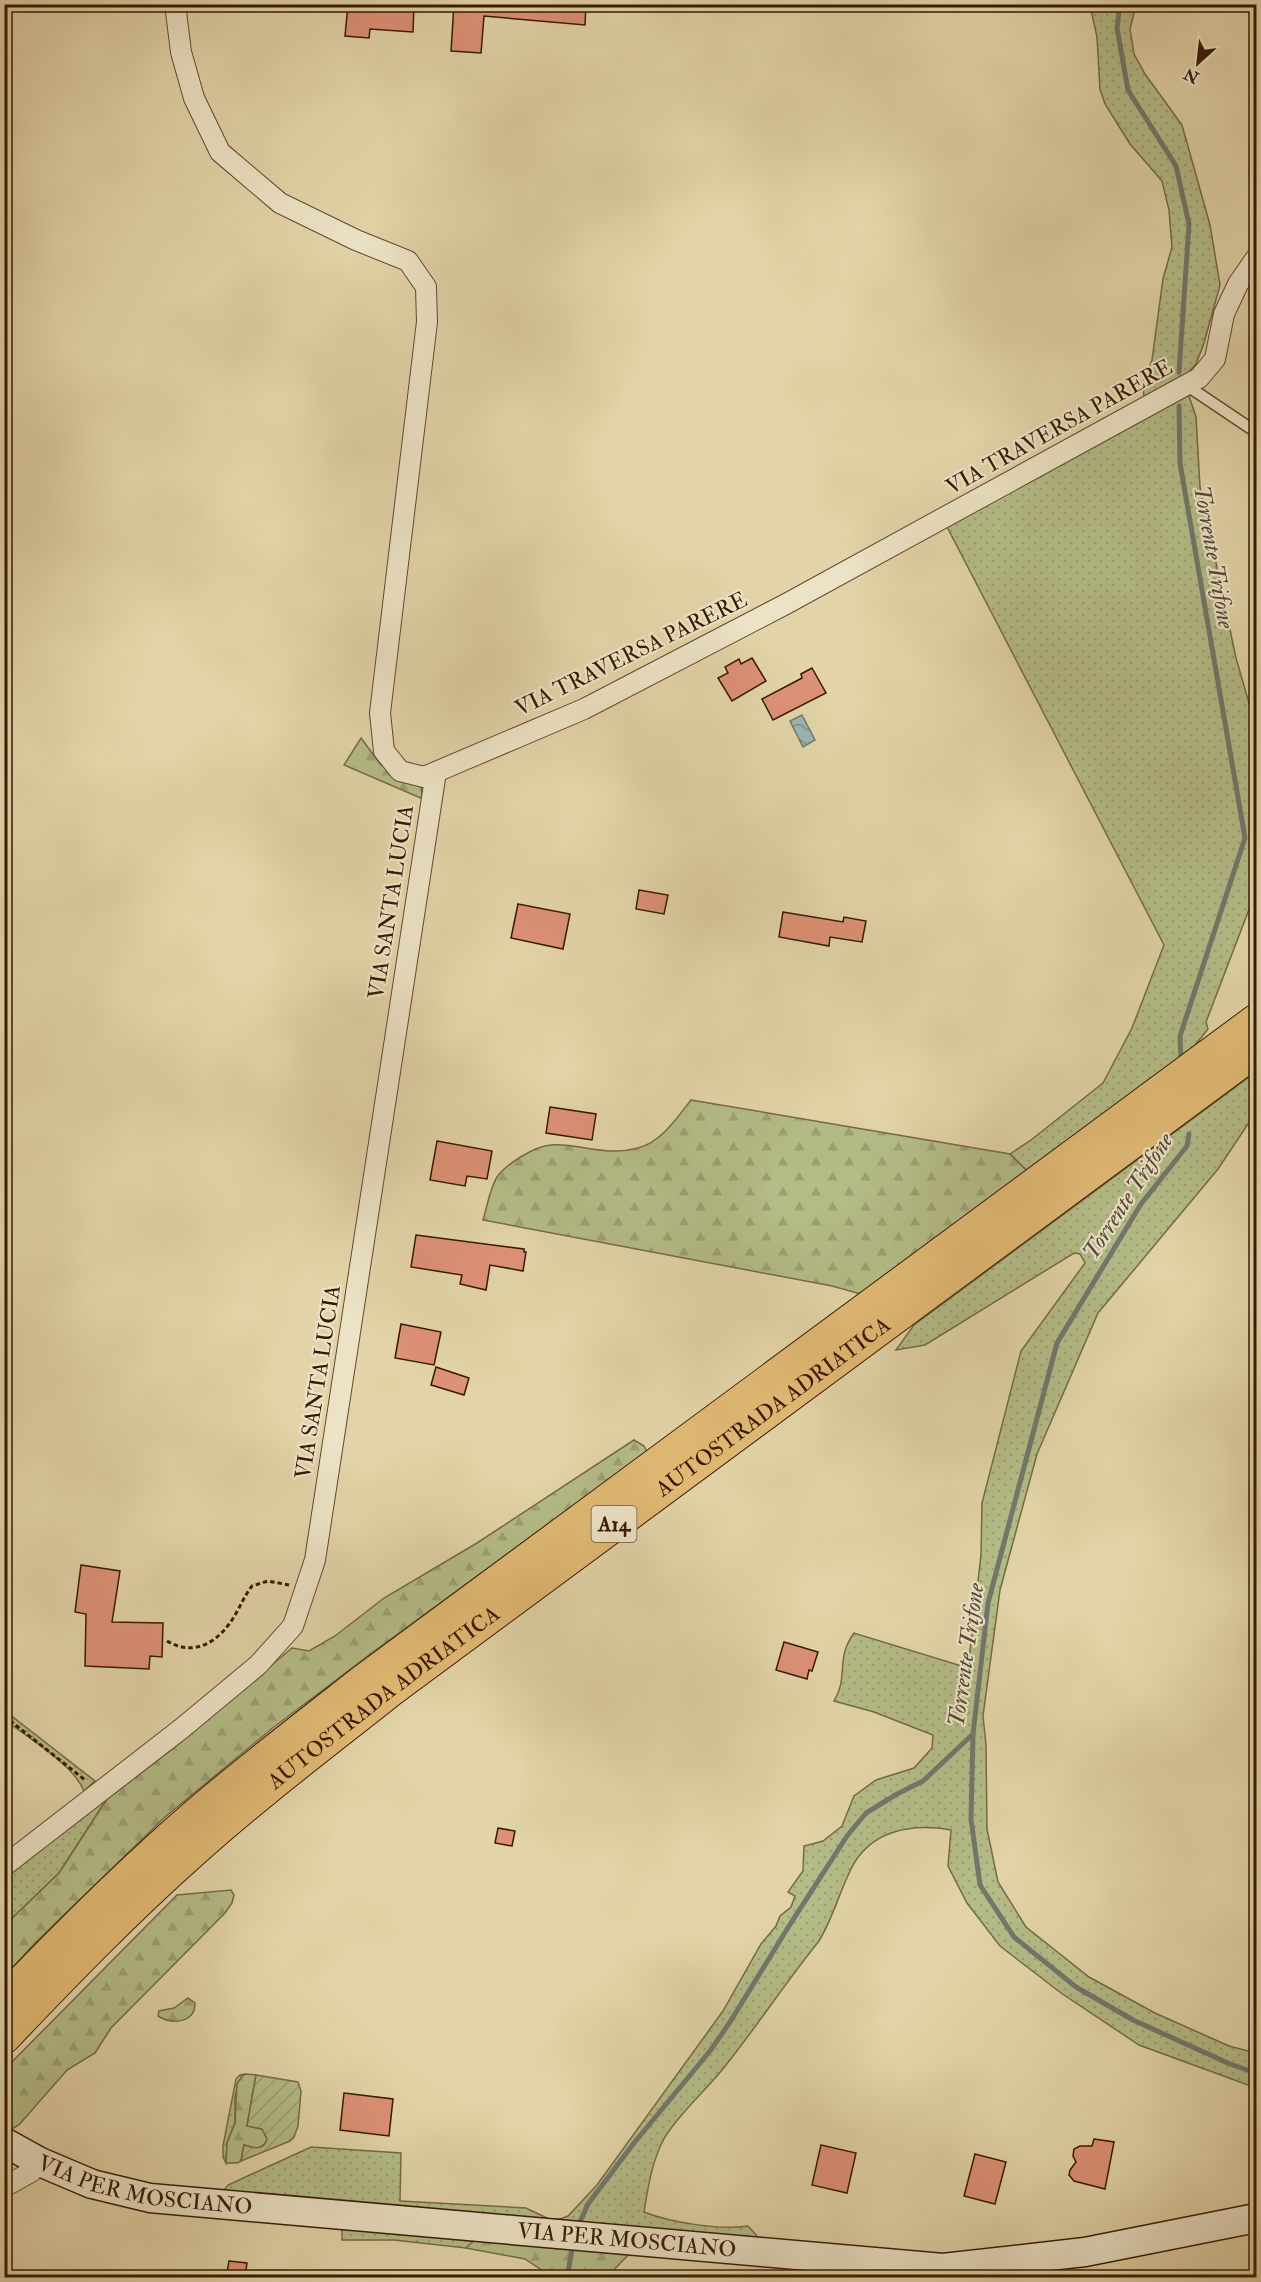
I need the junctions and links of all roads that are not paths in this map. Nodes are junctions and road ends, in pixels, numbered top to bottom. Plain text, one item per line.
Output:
1 (175, 4) edge
2 (1257, 258) edge
3 (1186, 386) junction
4 (1257, 432) edge
5 (436, 772) junction
6 (1257, 1021) edge
7 (1257, 1050) edge
8 (4, 1866) edge
9 (4, 2001) edge
10 (4, 2037) edge
11 (4, 2142) edge
12 (40, 2162) junction
13 (4, 2187) edge
14 (1257, 2218) edge

1 - 5 street, VIA TRAVERSA PARERE
2 - 3 street, VIA TRAVERSA PARERE
3 - 4 lane
3 - 5 street, VIA TRAVERSA PARERE
5 - 8 street, VIA SANTA LUCIA
6 - 9 highway, AUTOSTRADA ADRIATICA / A14
7 - 10 highway, AUTOSTRADA ADRIATICA / A14
11 - 12 main road, VIA PER MOSCIANO
12 - 13 street
12 - 14 main road, VIA PER MOSCIANO

